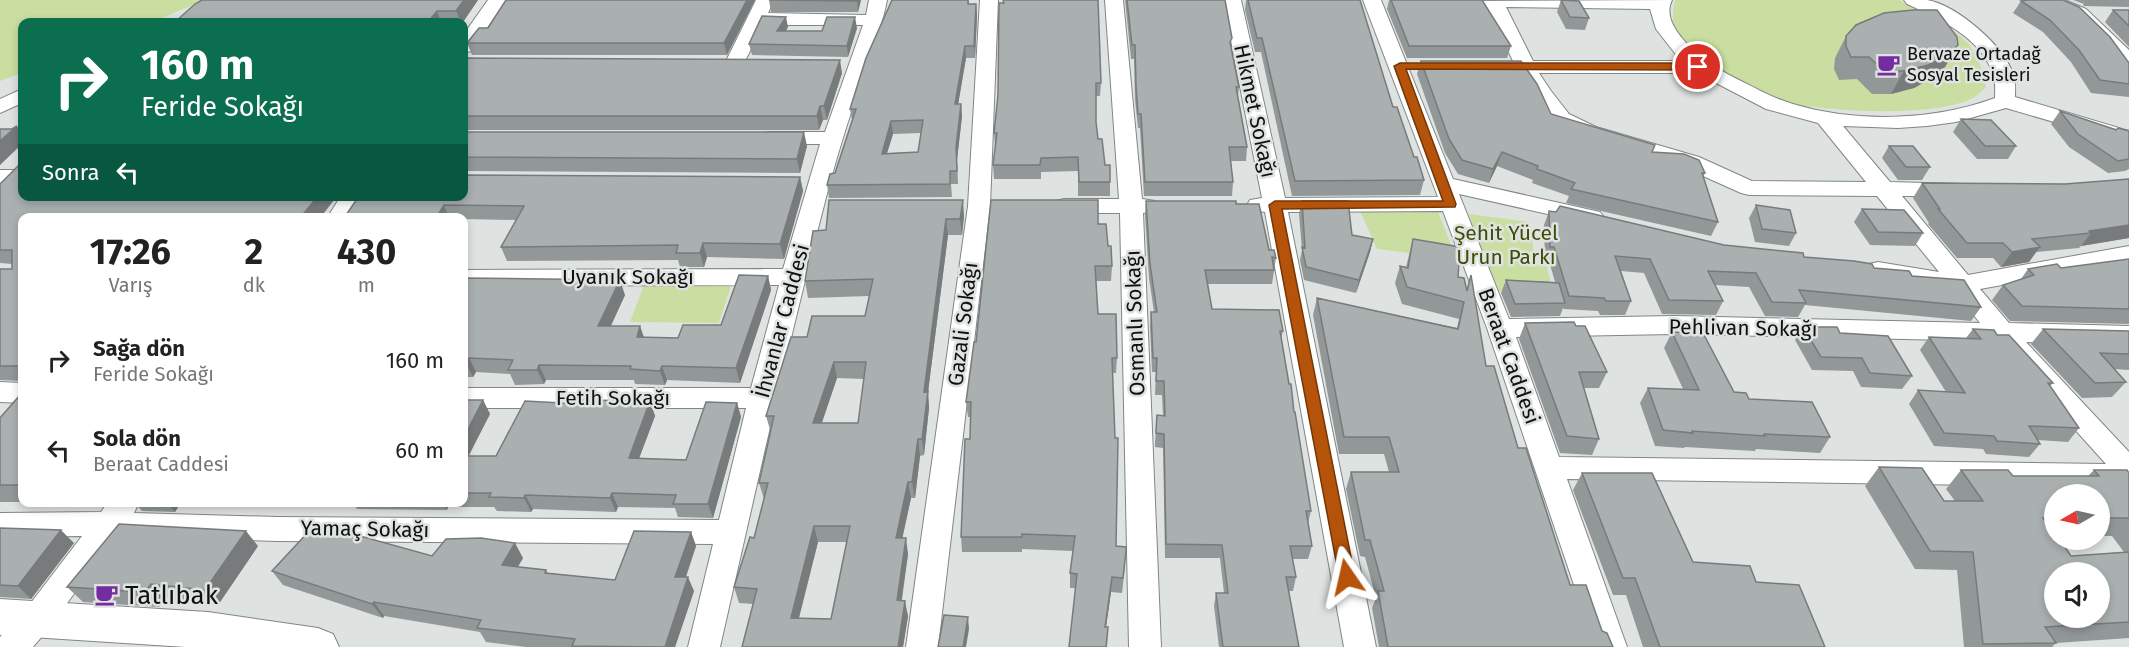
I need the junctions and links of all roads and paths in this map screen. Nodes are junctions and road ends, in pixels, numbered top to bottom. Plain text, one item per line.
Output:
1 (497, 0) edge
2 (765, 0) edge
3 (967, 0) edge
4 (989, 0) edge
5 (1000, 0) edge
6 (1114, 0) edge
7 (1232, 0) edge
8 (1493, 0) edge
9 (1913, 0) edge
10 (2049, 0) edge
11 (1372, 1) edge
12 (1461, 1) edge
13 (1661, 2) edge
14 (883, 6) edge
15 (2079, 13) junction
16 (2109, 14) dead end
17 (757, 19) junction
18 (468, 40) edge
19 (2129, 62) edge
20 (711, 63) edge
21 (735, 63) junction
22 (757, 63) edge
23 (1491, 67) edge
24 (1526, 67) junction
25 (1698, 67) junction
26 (18, 82) edge
27 (0, 87) edge
28 (18, 97) edge
29 (2005, 101) junction
30 (0, 107) edge
31 (1825, 118) junction
32 (750, 138) edge
33 (834, 138) junction
34 (2129, 138) edge
35 (0, 177) edge
36 (18, 177) edge
37 (1884, 189) junction
38 (1974, 189) edge
39 (1446, 193) junction
40 (1242, 205) edge
41 (1275, 205) junction
42 (1037, 206) edge
43 (1131, 206) junction
44 (1164, 206) edge
45 (1611, 222) edge
46 (2129, 254) edge
47 (1855, 266) edge
48 (793, 276) junction
49 (468, 278) edge
50 (1962, 284) junction
51 (1500, 328) junction
52 (2003, 333) junction
53 (2129, 335) edge
54 (0, 392) edge
55 (18, 393) edge
56 (468, 398) edge
57 (762, 398) junction
58 (1550, 468) junction
59 (2129, 471) edge
60 (2129, 476) edge
61 (116, 513) edge
62 (0, 525) edge
63 (730, 532) junction
64 (17, 627) edge
65 (318, 647) edge
66 (704, 647) edge
67 (922, 647) edge
68 (1145, 647) edge
69 (1360, 647) edge
70 (1611, 647) edge

1 - 18 street
2 - 17 street
3 - 4 street
4 - 5 street
4 - 67 street, Gazali Sokağı
6 - 43 street, Osmanlı Sokağı
7 - 41 street, Hikmet Sokağı
8 - 12 street
8 - 13 street
8 - 24 street
9 - 29 street
10 - 15 street
11 - 39 street, Beraat Caddesi
13 - 25 street
14 - 17 street
14 - 33 street, İhvanlar Caddesi
15 - 16 street
15 - 19 street
17 - 21 street
20 - 21 street
21 - 22 street
23 - 24 street
24 - 25 street
24 - 37 street
25 - 31 street
26 - 27 street
28 - 30 street
29 - 31 street
29 - 34 street
31 - 37 street
32 - 33 street
33 - 48 street, İhvanlar Caddesi
35 - 36 street
37 - 38 street
37 - 50 street
39 - 41 street
39 - 45 street
39 - 51 street, Beraat Caddesi
40 - 41 street
41 - 69 street, Hikmet Sokağı
42 - 43 street
43 - 44 street
43 - 68 street, Osmanlı Sokağı
46 - 50 street
47 - 50 street
48 - 49 street, Uyanık Sokağı
48 - 57 street, İhvanlar Caddesi
50 - 52 street
51 - 52 street, Pehlivan Sokağı
51 - 58 street, Beraat Caddesi
52 - 53 street, Pehlivan Sokağı
52 - 59 street
54 - 55 street
56 - 57 street, Fetih Sokağı
57 - 63 street, İhvanlar Caddesi
58 - 60 street
58 - 70 street, Beraat Caddesi
61 - 62 street, Yamaç Sokağı
61 - 63 street, Yamaç Sokağı
61 - 64 street
63 - 66 street, İhvanlar Caddesi
64 - 65 main road

